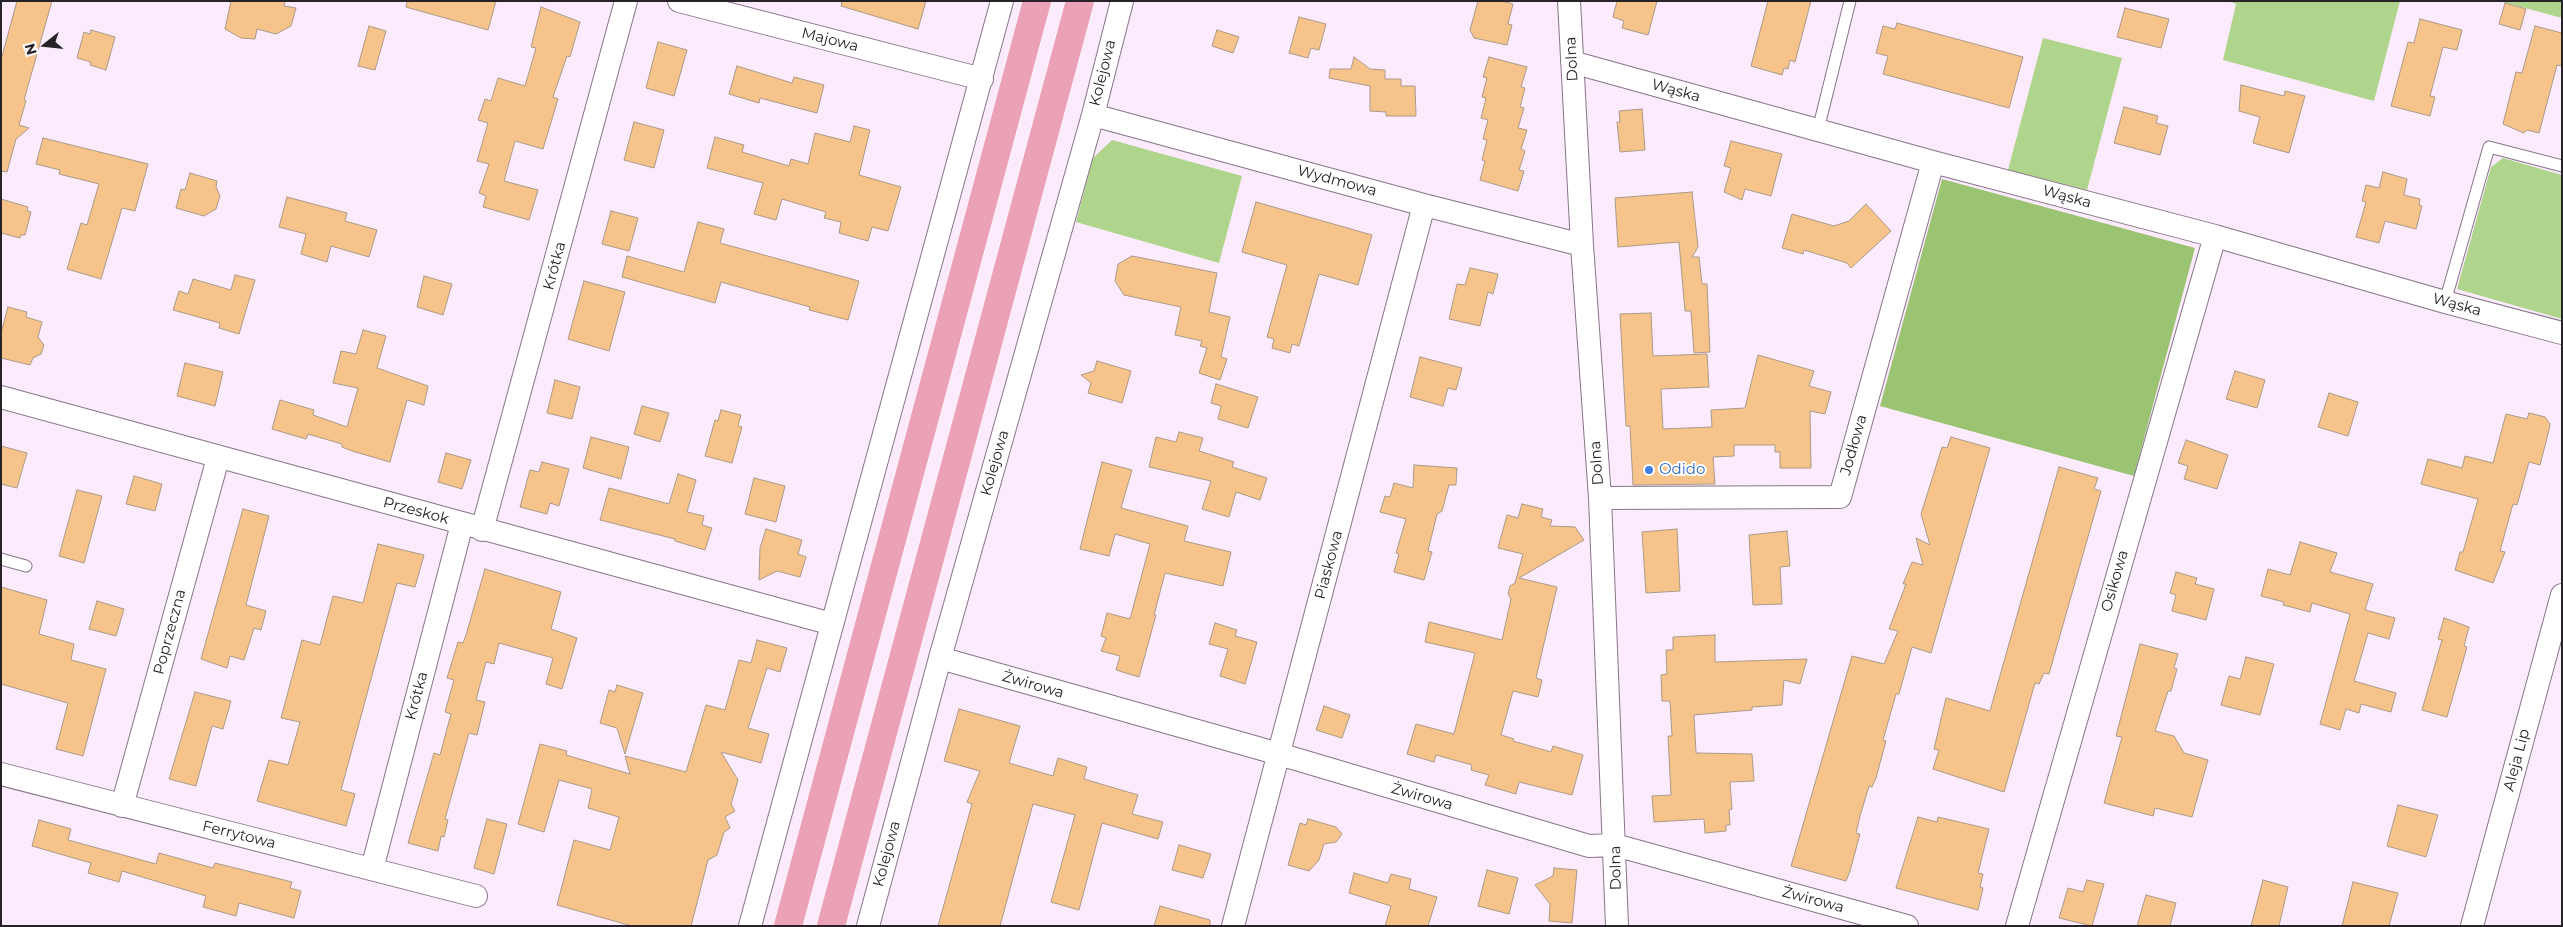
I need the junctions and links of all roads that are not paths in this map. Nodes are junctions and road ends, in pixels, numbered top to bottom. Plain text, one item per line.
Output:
1 (626, 1) edge
2 (679, 1) edge
3 (1002, 1) edge
4 (1037, 1) edge
5 (1080, 1) edge
6 (1122, 1) edge
7 (1570, 1) edge
8 (1850, 1) edge
9 (1572, 62) junction
10 (982, 79) junction
11 (1093, 115) junction
12 (1818, 130) junction
13 (1933, 162) junction
14 (2562, 166) edge
15 (1424, 205) junction
16 (2215, 236) junction
17 (1582, 245) junction
18 (2445, 302) junction
19 (2562, 333) edge
20 (1, 397) edge
21 (218, 458) junction
22 (1600, 498) junction
23 (472, 527) junction
24 (1, 559) edge
25 (26, 566) dead end
26 (2562, 595) edge
27 (832, 624) junction
28 (940, 658) junction
29 (1278, 754) junction
30 (1, 774) edge
31 (122, 806) junction
32 (1615, 845) junction
33 (372, 869) junction
34 (476, 896) dead end
35 (750, 926) edge
36 (788, 926) edge
37 (831, 926) edge
38 (868, 926) edge
39 (1233, 926) edge
40 (1617, 926) edge
41 (1906, 926) edge
42 (2017, 926) edge
43 (2472, 926) edge

1 - 23 street, Krótka
2 - 10 street, Majowa
3 - 10 street
4 - 36 highway
5 - 37 highway
6 - 11 street, Kolejowa
7 - 9 street, Dolna
8 - 12 lane
9 - 12 street, Wąska
9 - 17 street, Dolna
10 - 27 street
11 - 15 street, Wydmowa
11 - 28 street, Kolejowa
12 - 13 street, Wąska
13 - 16 street, Wąska
13 - 22 street, Jodłowa
14 - 18 lane
15 - 17 street, Wydmowa
15 - 29 street, Piaskowa
16 - 18 street, Wąska
16 - 42 street, Osikowa
17 - 22 street, Dolna
18 - 19 street, Wąska
20 - 21 street, Przeskok
21 - 23 street, Przeskok
21 - 31 street, Poprzeczna
22 - 32 street, Dolna
23 - 27 street, Przeskok
23 - 33 street, Krótka
24 - 25 lane
26 - 43 street, Aleja Lip
27 - 35 street
28 - 29 street, Żwirowa
28 - 38 street, Kolejowa
29 - 32 street, Żwirowa
29 - 39 street, Piaskowa
30 - 31 street, Ferrytowa
31 - 33 street, Ferrytowa
32 - 40 street, Dolna
32 - 41 street, Żwirowa
33 - 34 street, Ferrytowa

